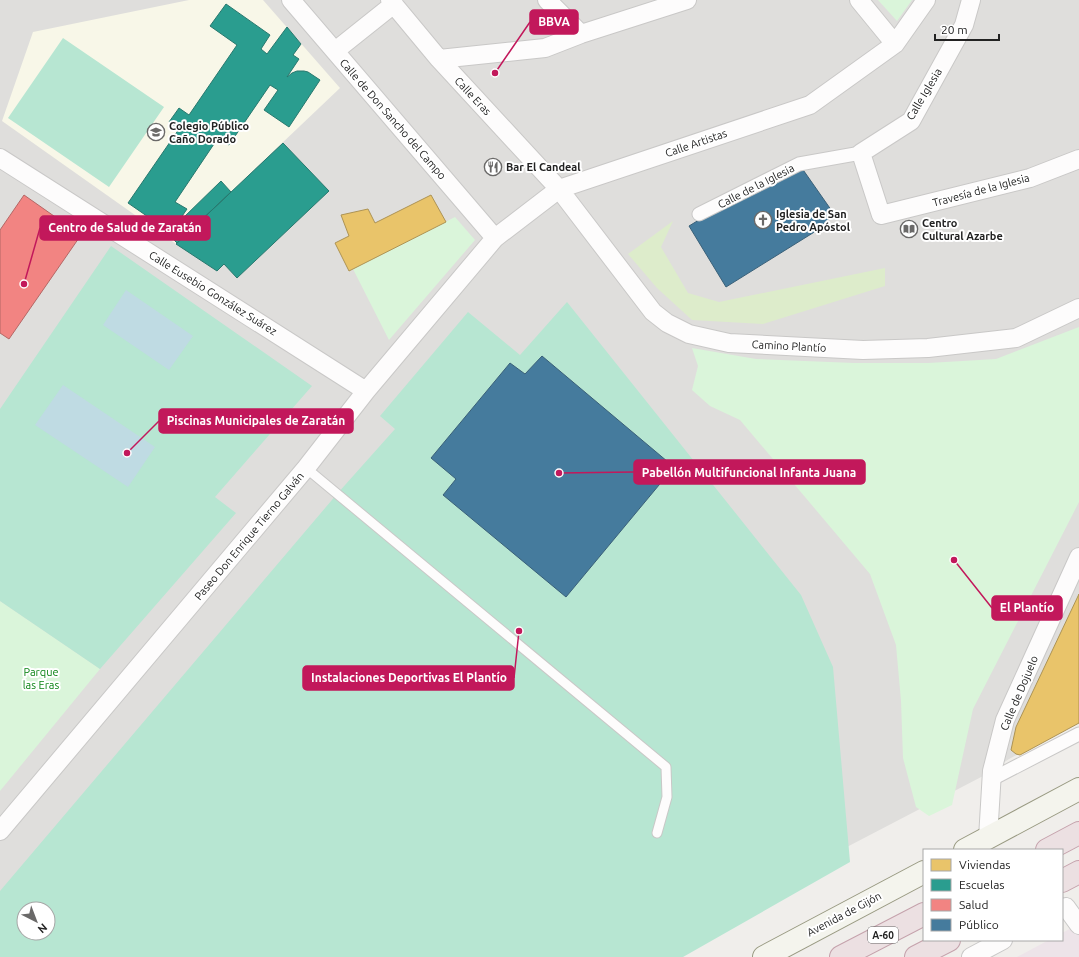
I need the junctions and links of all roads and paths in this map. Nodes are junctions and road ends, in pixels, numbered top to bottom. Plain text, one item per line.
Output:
1 (291, 0) edge
2 (547, 0) edge
3 (687, 0) edge
4 (859, 0) edge
5 (926, 0) edge
6 (971, 0) edge
7 (392, 2) edge
8 (648, 5) edge
9 (581, 34) junction
10 (895, 44) junction
11 (335, 51) junction
12 (440, 59) junction
13 (861, 153) junction
14 (0, 158) edge
15 (1079, 159) edge
16 (559, 189) junction
17 (699, 214) dead end
18 (495, 238) junction
19 (1079, 308) edge
20 (366, 391) junction
21 (306, 468) junction
22 (1079, 556) edge
23 (1079, 734) edge
24 (992, 779) junction
25 (1079, 789) edge
26 (0, 831) edge
27 (657, 833) dead end
28 (1079, 833) edge
29 (988, 838) junction
30 (967, 849) edge
31 (1049, 849) edge
32 (1079, 872) edge
33 (923, 873) edge
34 (1063, 880) edge
35 (1069, 905) edge
36 (923, 915) edge
37 (1079, 925) edge
38 (947, 941) edge
39 (1001, 941) edge
40 (764, 957) edge
41 (841, 957) edge
42 (916, 957) edge
43 (970, 957) edge

1 - 11 street, Calle de Don Sancho del Campo
2 - 9 street
3 - 8 street
4 - 10 street
5 - 10 street, Calle Artistas
6 - 13 street, Calle Iglesia
7 - 11 street
7 - 12 street, Calle Eras
8 - 9 street
9 - 12 street
10 - 16 street, Calle Artistas
11 - 18 street, Calle de Don Sancho del Campo
12 - 16 street, Calle Eras
13 - 15 street, Travesía de la Iglesia
13 - 17 street, Calle de la Iglesia
14 - 20 street, Calle Eusebio González Suárez
16 - 18 street, Calle Artistas
16 - 19 street, Camino Plantío
18 - 20 street, Paseo Don Enrique Tierno Galván
20 - 21 street, Paseo Don Enrique Tierno Galván
21 - 26 street, Paseo Don Enrique Tierno Galván
21 - 27 lane
22 - 24 street, Calle de Dojuelo
23 - 24 street
24 - 29 street, Calle de Dojuelo
25 - 29 main road
28 - 31 highway
29 - 30 main road
32 - 34 highway
33 - 40 main road, Avenida de Gijón
35 - 37 street
36 - 41 highway, A-60
38 - 42 highway
39 - 43 street

